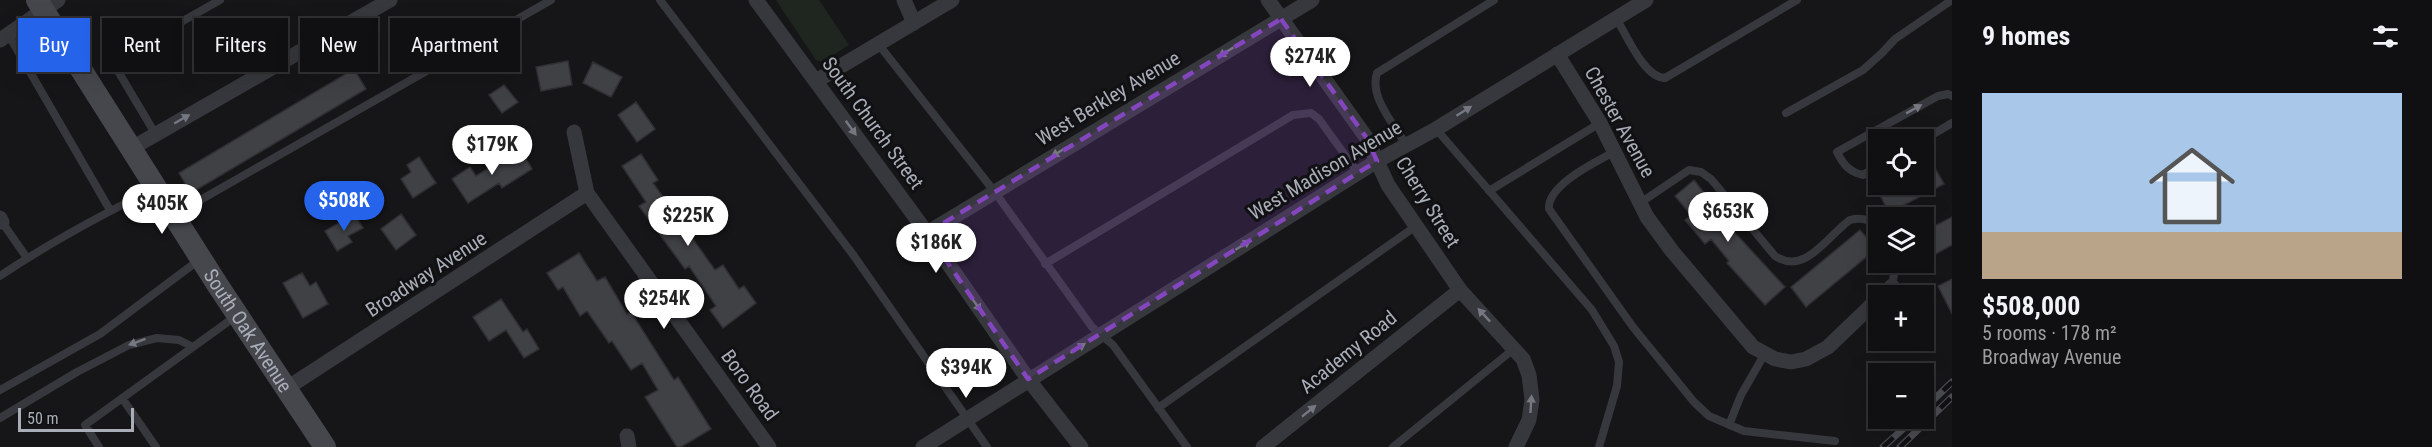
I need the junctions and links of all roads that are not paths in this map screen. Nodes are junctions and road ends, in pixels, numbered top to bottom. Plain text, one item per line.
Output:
1 (220, 0) edge
2 (390, 0) edge
3 (551, 0) edge
4 (660, 0) edge
5 (756, 0) edge
6 (904, 0) edge
7 (952, 0) edge
8 (1268, 0) edge
9 (1312, 0) edge
10 (1494, 0) edge
11 (1646, 0) edge
12 (1797, 0) edge
13 (1952, 0) edge
14 (46, 3) edge
15 (1616, 18) junction
16 (1281, 19) junction
17 (914, 23) junction
18 (4, 37) edge
19 (879, 45) junction
20 (1557, 54) junction
21 (816, 81) junction
22 (1952, 96) edge
23 (1786, 113) dead end
24 (1600, 123) junction
25 (1952, 123) edge
26 (1436, 129) junction
27 (1878, 129) edge
28 (574, 132) dead end
29 (1934, 134) edge
30 (156, 135) junction
31 (1868, 135) edge
32 (1406, 145) junction
33 (132, 148) junction
34 (1614, 152) junction
35 (1377, 160) junction
36 (1868, 172) edge
37 (1358, 173) junction
38 (156, 188) junction
39 (994, 191) junction
40 (1489, 191) junction
41 (587, 194) junction
42 (1640, 202) junction
43 (110, 210) junction
44 (174, 215) junction
45 (1, 220) edge
46 (1868, 220) edge
47 (1416, 226) junction
48 (927, 233) junction
49 (27, 258) junction
50 (201, 259) junction
51 (1045, 264) junction
52 (0, 276) edge
53 (1460, 290) junction
54 (1868, 309) edge
55 (237, 315) junction
56 (1100, 334) junction
57 (193, 347) junction
58 (1519, 354) junction
59 (1764, 355) junction
60 (1028, 379) junction
61 (287, 388) junction
62 (0, 390) edge
63 (123, 398) junction
64 (1158, 408) junction
65 (0, 418) edge
66 (967, 418) junction
67 (1729, 425) junction
68 (1835, 441) dead end
69 (99, 447) edge
70 (156, 447) edge
71 (325, 447) edge
72 (768, 447) edge
73 (923, 447) edge
74 (987, 447) edge
75 (1081, 447) edge
76 (1187, 447) edge
77 (1263, 447) edge
78 (1393, 447) edge
79 (1516, 447) edge
80 (1599, 447) edge

1 - 30 lane
30 -> 2 street
3 - 44 lane
4 - 66 lane
5 - 21 street, South Church Street
6 - 17 street
7 - 17 street
8 - 16 street, Cherry Street
9 - 16 street, West Berkley Avenue
10 - 32 lane
11 - 15 street, West Madison Avenue
12 - 15 lane
13 - 23 lane
14 - 18 street
14 - 33 main road, South Oak Avenue
15 - 20 street, West Madison Avenue
16 - 35 street, Cherry Street
16 -> 39 street, West Berkley Avenue
17 - 19 street
18 - 43 lane
19 - 21 street
19 - 39 lane
20 - 24 street, Chester Avenue
26 -> 20 street, West Madison Avenue
21 -> 48 street, South Church Street
27 -> 22 lane
24 - 34 street, Chester Avenue
24 - 40 lane
25 - 29 lane
26 - 32 street, West Madison Avenue
26 - 40 lane
28 - 41 street, Boro Road
30 - 33 street
36 -> 31 lane
32 - 35 street, West Madison Avenue
33 - 38 main road, South Oak Avenue
34 - 42 street, Chester Avenue
34 - 67 lane
35 - 37 street, West Madison Avenue
35 - 47 street, Cherry Street
37 - 51 lane
56 -> 37 street, West Madison Avenue
38 - 43 lane
38 - 44 main road, South Oak Avenue
39 - 48 street, West Berkley Avenue
39 - 51 lane
40 - 80 lane
41 - 61 street, Broadway Avenue
41 - 72 street, Boro Road
42 - 46 lane
42 - 59 street, Chester Avenue
43 - 49 lane
44 - 50 main road, South Oak Avenue
45 - 49 lane
47 - 53 street, Cherry Street
47 - 64 lane
48 -> 60 street, South Church Street
49 - 52 lane
50 - 55 main road, South Oak Avenue
50 - 62 lane
51 - 56 lane
58 -> 53 street, Cherry Street
77 -> 53 street, Academy Road
54 - 59 street
55 - 57 lane
55 - 61 main road, South Oak Avenue
60 -> 56 street, West Madison Avenue
56 - 64 lane
57 - 63 lane
57 -> 65 lane
58 - 78 lane
79 -> 58 street
59 - 67 lane
60 - 66 street, West Madison Avenue
60 - 75 street, South Church Street
61 - 71 main road, South Oak Avenue
63 - 69 lane
63 - 70 lane
64 - 76 lane
66 - 73 street, West Madison Avenue
66 - 74 lane
67 - 68 lane

